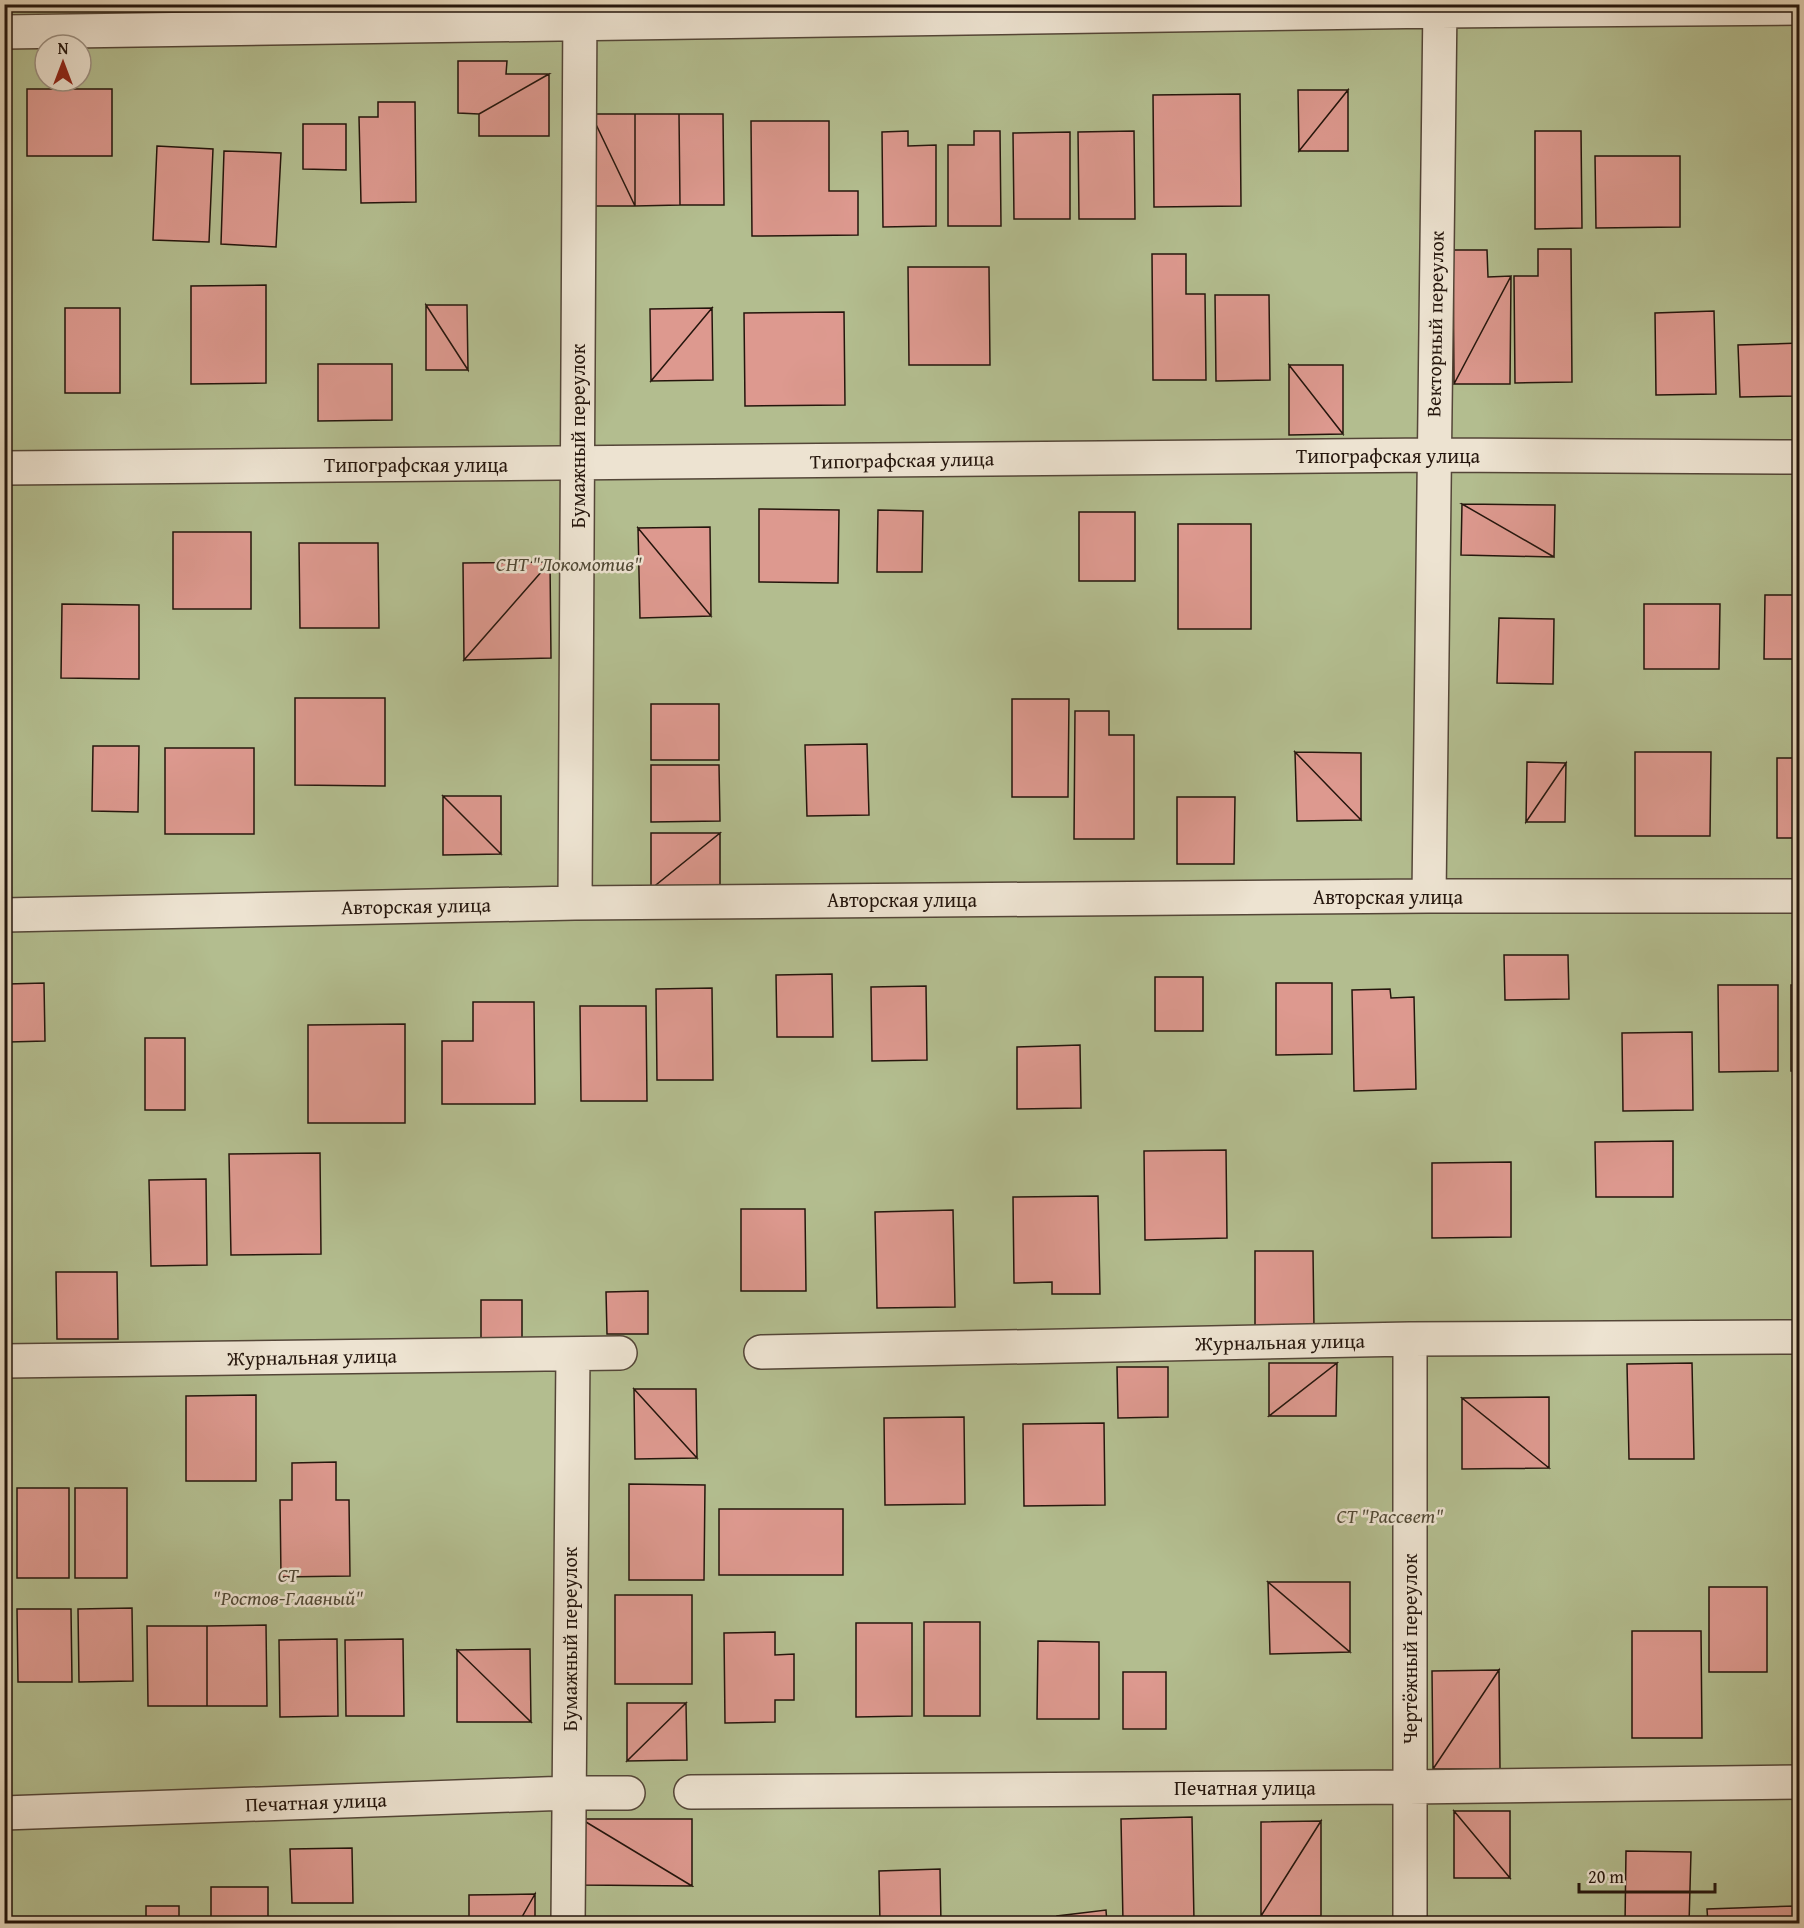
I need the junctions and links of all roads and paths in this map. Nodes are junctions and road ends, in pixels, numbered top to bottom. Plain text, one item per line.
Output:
1 (1440, 8) edge
2 (1800, 8) edge
3 (580, 14) edge
4 (4, 32) edge
5 (1433, 455) junction
6 (1800, 457) edge
7 (578, 464) junction
8 (4, 468) edge
9 (1429, 896) junction
10 (1800, 896) edge
11 (575, 903) junction
12 (4, 915) edge
13 (1800, 1337) edge
14 (1410, 1339) junction
15 (761, 1352) dead end
16 (620, 1353) dead end
17 (573, 1354) junction
18 (4, 1361) edge
19 (1800, 1782) edge
20 (1409, 1787) junction
21 (691, 1792) dead end
22 (569, 1793) junction
23 (628, 1793) dead end
24 (4, 1813) edge
25 (568, 1923) edge
26 (1410, 1923) edge

1 - 2 street
1 - 3 street
1 - 5 street, Векторный переулок
3 - 4 street
3 - 7 street, Бумажный переулок
5 - 6 street, Типографская улица
5 - 7 street, Типографская улица
5 - 9 street, Векторный переулок
7 - 8 street, Типографская улица
7 - 11 street, Бумажный переулок
9 - 10 street, Авторская улица
9 - 11 street, Авторская улица
11 - 12 street, Авторская улица
13 - 14 street, Журнальная улица
14 - 15 street, Журнальная улица
14 - 20 street, Чертёжный переулок
16 - 17 street, Журнальная улица
17 - 18 street, Журнальная улица
17 - 22 street, Бумажный переулок
19 - 20 street, Печатная улица
20 - 21 street, Печатная улица
20 - 26 street, Чертёжный переулок
22 - 23 street, Печатная улица
22 - 24 street, Печатная улица
22 - 25 street, Бумажный переулок

